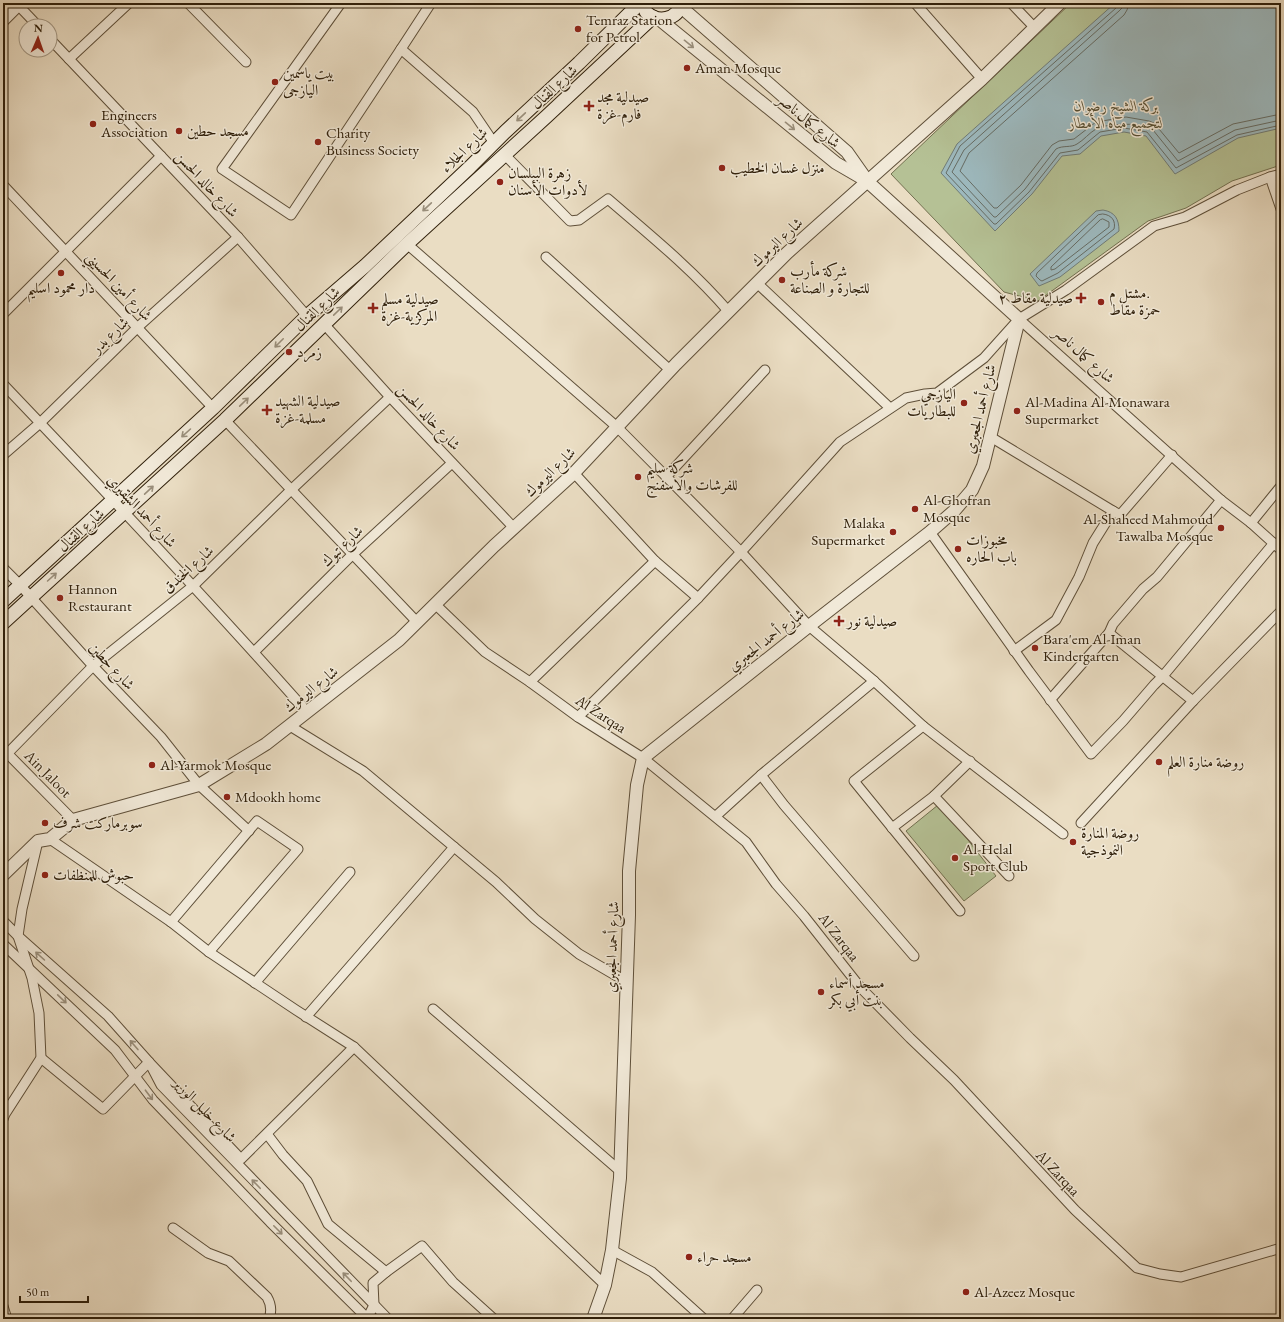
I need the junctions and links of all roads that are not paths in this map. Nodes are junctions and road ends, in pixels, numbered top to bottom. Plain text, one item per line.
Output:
1 (129, 3) edge
2 (188, 3) edge
3 (341, 3) edge
4 (431, 3) edge
5 (641, 3) edge
6 (915, 3) edge
7 (1011, 3) edge
8 (1060, 3) edge
9 (18, 4) edge
10 (682, 5) edge
11 (31, 18) edge
12 (656, 18) junction
13 (3, 20) edge
14 (1034, 27) junction
15 (58, 47) edge
16 (401, 49) junction
17 (69, 59) junction
18 (246, 62) dead end
19 (982, 79) junction
20 (494, 143) junction
21 (505, 155) junction
22 (161, 156) junction
23 (1281, 174) edge
24 (1270, 177) junction
25 (867, 182) junction
26 (3, 185) edge
27 (1281, 209) edge
28 (238, 237) junction
29 (407, 244) junction
30 (66, 252) junction
31 (546, 257) dead end
32 (757, 283) junction
33 (729, 312) junction
34 (3, 314) edge
35 (307, 316) junction
36 (1019, 319) junction
37 (324, 324) junction
38 (138, 327) junction
39 (670, 370) junction
40 (765, 370) dead end
41 (3, 384) edge
42 (390, 397) junction
43 (214, 408) junction
44 (890, 408) junction
45 (225, 420) junction
46 (40, 423) junction
47 (617, 427) junction
48 (989, 436) junction
49 (3, 455) edge
50 (1172, 455) junction
51 (452, 463) junction
52 (574, 473) junction
53 (666, 477) junction
54 (1281, 486) edge
55 (292, 490) junction
56 (113, 500) junction
57 (1221, 500) junction
58 (1113, 511) junction
59 (124, 513) junction
60 (1251, 523) junction
61 (514, 528) junction
62 (930, 532) junction
63 (1274, 543) junction
64 (1281, 550) edge
65 (741, 552) junction
66 (353, 554) junction
67 (655, 561) junction
68 (3, 568) edge
69 (20, 585) junction
70 (193, 586) junction
71 (30, 597) junction
72 (698, 598) junction
73 (3, 602) edge
74 (435, 604) junction
75 (1281, 611) edge
76 (417, 622) junction
77 (3, 623) edge
78 (809, 626) junction
79 (1109, 633) junction
80 (1014, 651) junction
81 (254, 652) junction
82 (93, 666) junction
83 (1163, 676) junction
84 (874, 681) junction
85 (530, 682) junction
86 (1050, 700) junction
87 (1193, 701) junction
88 (307, 712) junction
89 (578, 717) junction
90 (290, 726) junction
91 (924, 726) junction
92 (5, 753) edge
93 (643, 758) junction
94 (970, 761) junction
95 (761, 775) junction
96 (199, 784) junction
97 (934, 796) junction
98 (716, 816) junction
99 (73, 820) junction
100 (1081, 823) dead end
101 (892, 828) junction
102 (248, 831) junction
103 (1063, 834) dead end
104 (50, 839) junction
105 (38, 841) junction
106 (454, 847) junction
107 (350, 872) dead end
108 (3, 875) edge
109 (1009, 876) dead end
110 (960, 912) dead end
111 (3, 921) edge
112 (171, 922) junction
113 (18, 936) junction
114 (3, 944) edge
115 (209, 952) junction
116 (914, 956) dead end
117 (28, 968) junction
118 (627, 982) junction
119 (255, 983) junction
120 (433, 1009) dead end
121 (306, 1017) junction
122 (354, 1047) junction
123 (41, 1058) junction
124 (148, 1062) junction
125 (135, 1076) junction
126 (3, 1119) edge
127 (267, 1134) junction
128 (620, 1171) junction
129 (174, 1228) dead end
130 (1281, 1248) edge
131 (612, 1250) junction
132 (386, 1272) junction
133 (604, 1285) junction
134 (757, 1290) dead end
135 (374, 1305) junction
136 (269, 1319) edge
137 (368, 1319) edge
138 (388, 1319) edge
139 (494, 1319) edge
140 (593, 1319) edge
141 (704, 1319) edge
142 (732, 1319) edge

1 - 17 street
2 - 18 street
3 - 16 street
4 - 16 street
5 - 12 main road
5 -> 20 main road, شارع الجلاء
6 - 19 street
7 - 14 street
8 - 14 street, شارع اليرموك
9 - 11 street
9 - 13 street
10 - 12 main road
10 - 25 street, شارع كمال ناصر
12 - 21 main road, شارع القنال
12 -> 25 street, شارع كمال ناصر
14 - 19 street, شارع اليرموك
15 - 17 street, شارع خالد الحسن
16 - 20 street
17 - 22 street, شارع خالد الحسن
19 - 25 street, شارع اليرموك
20 -> 35 main road, شارع الجلاء
21 - 29 main road, شارع القنال
21 - 33 street
22 - 28 street, شارع خالد الحسن
22 - 30 street
23 - 24 street
24 - 27 street
24 - 36 street
25 - 32 street, شارع اليرموك
25 - 36 street, شارع كمال ناصر
26 - 30 street, شارع أمين الحسيني
28 - 35 street, شارع خالد الحسن
28 - 38 street, شارع بدر
37 -> 29 main road, شارع القنال
29 - 47 street
30 - 34 street
30 - 38 street, شارع أمين الحسيني
31 - 39 street
32 - 33 street, شارع اليرموك
32 - 44 street
33 - 39 street, شارع اليرموك
35 -> 43 main road, شارع القنال
36 - 44 street
36 - 48 street, شارع أحمد الجعبري
36 - 50 street, شارع كمال ناصر
37 - 42 street, شارع خالد الحسن
45 -> 37 main road, شارع القنال
38 - 43 street, شارع أمين الحسيني
38 - 46 street, شارع بدر
39 - 47 street, شارع اليرموك
40 - 53 street
41 - 46 street, شارع أحمد الشقيري
42 - 51 street, شارع خالد الحسن
42 - 55 street, شارع الخندق
43 -> 56 main road, شارع القنال
44 - 65 street
45 - 55 street
59 -> 45 main road, شارع القنال
46 - 49 street, شارع بدر
46 - 56 street, شارع أحمد الشقيري
47 - 52 street, شارع اليرموك
47 - 53 street
48 - 58 street
48 - 62 street, شارع أحمد الجعبري
50 - 57 street, شارع كمال ناصر
50 - 58 street
51 - 61 street, شارع خالد الحسن
51 - 66 street, شارع تبوك
52 - 61 street, شارع اليرموك
52 - 67 street
53 - 65 street
54 - 60 street
55 - 66 street
55 - 70 street, شارع الخندق
56 - 59 street, شارع أحمد الشقيري
56 - 69 main road, شارع القنال
57 - 60 street, شارع كمال ناصر
57 - 79 street
58 - 80 street
59 - 70 street, شارع أحمد الشقيري
71 -> 59 main road, شارع القنال
60 - 63 street, شارع كمال ناصر
61 - 74 street, شارع اليرموك
62 - 78 street, شارع أحمد الجعبري
62 - 80 street
63 - 64 street, شارع كمال ناصر
63 - 83 street
65 - 72 street
65 - 78 street
66 - 76 street
66 - 81 street, شارع تبوك
67 - 72 street
67 - 85 street
68 - 69 street, شارع حطين
69 - 71 street, شارع حطين
69 - 73 main road, شارع القنال
70 - 81 street, شارع أحمد الشقيري
70 - 82 street, شارع الخندق
71 - 77 main road, شارع القنال
71 - 82 street, شارع حطين
72 - 89 street
74 - 76 street, شارع اليرموك
74 - 85 street, Al Zarqaa
75 - 87 street
76 - 88 street, شارع اليرموك
78 - 84 street
78 - 93 street, شارع أحمد الجعبري
79 - 83 street
79 - 86 street
80 - 86 street
81 - 88 street, شارع أحمد الشقيري
82 - 92 street, شارع الخندق
82 - 96 street, شارع حطين
83 - 86 street
83 - 87 street
84 - 91 street
84 - 95 street
85 - 89 street, Al Zarqaa
87 - 100 street
88 - 90 street, شارع اليرموك
89 - 93 street, Al Zarqaa
90 - 96 street, شارع اليرموك
90 - 106 street
91 - 94 street
91 - 101 street
92 - 99 street, Ain Jaloot
93 - 98 street, Al Zarqaa
93 - 118 street, شارع أحمد الجعبري
94 - 97 street
94 - 103 street
95 - 98 street
95 - 116 street
96 - 99 street, شارع اليرموك
96 - 102 street, شارع حطين
97 - 101 street
97 - 109 street
98 - 130 street, Al Zarqaa
99 - 104 street, شارع اليرموك
101 - 110 street
102 - 112 street
102 - 115 street
104 - 105 street
104 - 112 street
105 - 108 street
105 - 113 street
106 - 118 street
106 - 121 street
107 - 119 street
111 - 113 street, شارع خليل الوزير
112 - 115 street
113 - 117 street
124 -> 113 street, شارع خليل الوزير
114 - 117 street, شارع خليل الوزير
115 - 119 street
117 - 123 street
117 -> 125 street, شارع خليل الوزير
118 - 128 street, شارع أحمد الجعبري
119 - 121 street
120 - 128 street
121 - 122 street
122 - 127 street
122 - 133 street
123 - 125 street
123 - 126 street
124 - 125 street
124 - 127 street
135 -> 124 street, شارع خليل الوزير
125 -> 137 street, شارع خليل الوزير
127 - 132 street
128 - 131 street, شارع أحمد الجعبري
129 - 136 street
131 - 133 street, شارع أحمد الجعبري
131 - 141 street
132 - 135 street
132 - 139 street
133 - 140 street, شارع أحمد الجعبري
134 - 142 street
135 - 137 street
135 - 138 street, شارع خليل الوزير

